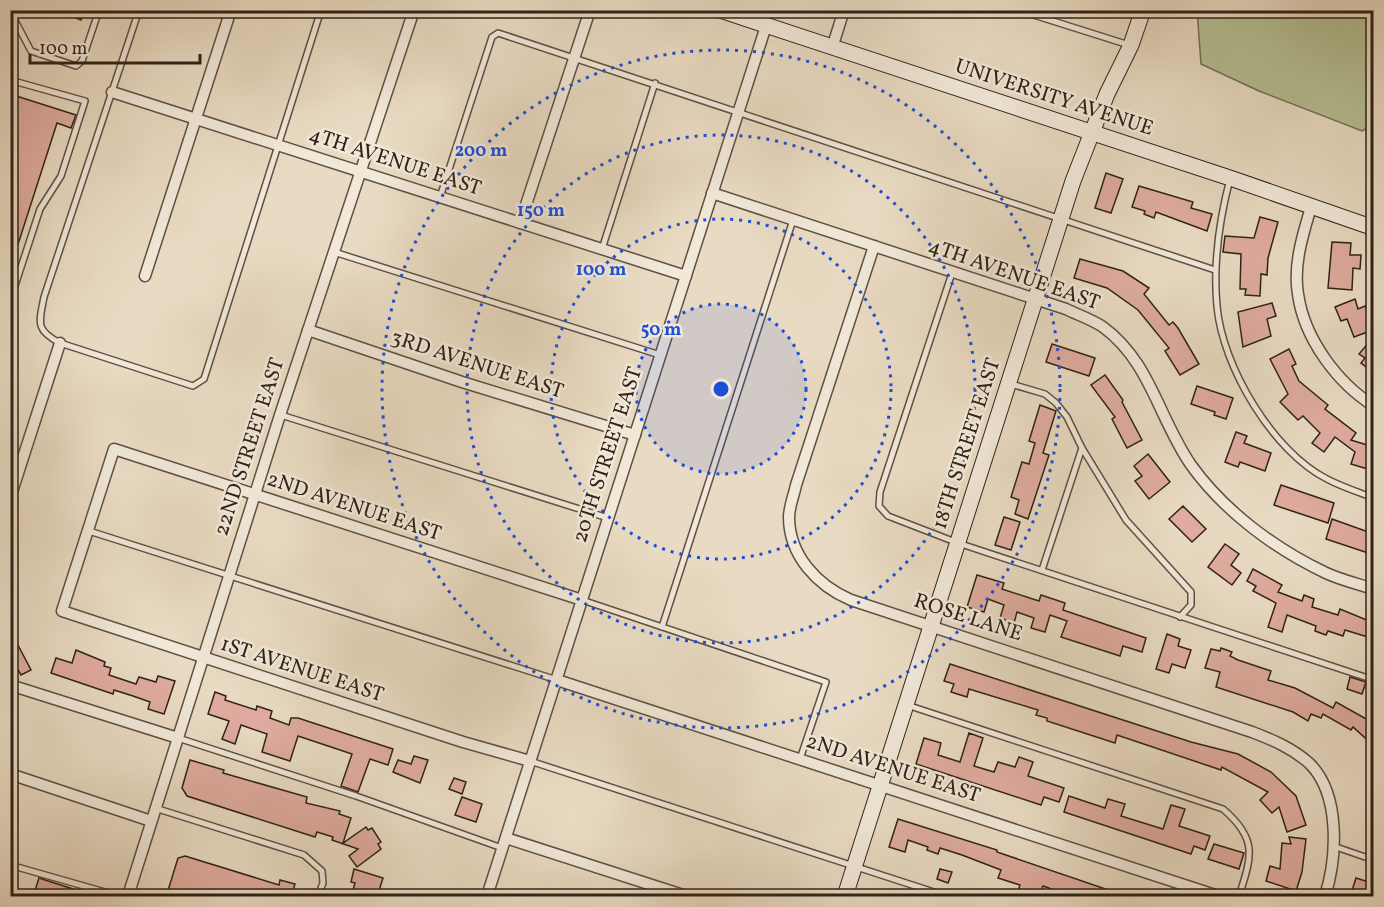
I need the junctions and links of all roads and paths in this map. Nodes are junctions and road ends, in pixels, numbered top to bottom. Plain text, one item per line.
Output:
1 (99, 10) edge
2 (139, 10) edge
3 (321, 10) edge
4 (414, 10) edge
5 (590, 10) edge
6 (720, 10) edge
7 (844, 10) edge
8 (1018, 10) edge
9 (1143, 10) edge
10 (10, 11) edge
11 (229, 16) dead end
12 (766, 26) junction
13 (1131, 45) junction
14 (832, 48) junction
15 (575, 57) junction
16 (10, 80) edge
17 (654, 83) junction
18 (112, 92) junction
19 (739, 111) junction
20 (195, 119) junction
21 (1092, 133) junction
22 (279, 146) junction
23 (360, 172) junction
24 (1230, 178) junction
25 (712, 193) junction
26 (440, 198) junction
27 (1311, 207) junction
28 (1062, 219) junction
29 (793, 220) junction
30 (520, 223) junction
31 (1374, 228) edge
32 (874, 246) junction
33 (602, 249) junction
34 (334, 252) junction
35 (1215, 270) junction
36 (951, 273) junction
37 (145, 276) dead end
38 (686, 276) junction
39 (1036, 300) junction
40 (10, 301) edge
41 (308, 330) junction
42 (60, 343) junction
43 (660, 355) junction
44 (1009, 384) junction
45 (1374, 406) edge
46 (280, 415) junction
47 (635, 435) junction
48 (1082, 448) junction
49 (254, 495) junction
50 (10, 498) edge
51 (1374, 498) edge
52 (608, 518) junction
53 (89, 531) junction
54 (958, 543) junction
55 (1042, 570) junction
56 (228, 577) junction
57 (1374, 589) edge
58 (582, 600) junction
59 (1180, 617) junction
60 (931, 626) junction
61 (662, 627) junction
62 (203, 658) junction
63 (556, 680) junction
64 (1374, 680) edge
65 (10, 685) edge
66 (905, 705) junction
67 (178, 738) junction
68 (800, 759) junction
69 (530, 761) junction
70 (10, 774) edge
71 (880, 785) junction
72 (155, 808) junction
73 (151, 821) junction
74 (504, 843) junction
75 (1336, 847) junction
76 (1374, 860) edge
77 (10, 864) edge
78 (854, 867) junction
79 (1186, 892) edge
80 (119, 897) edge
81 (128, 897) edge
82 (318, 897) edge
83 (487, 897) edge
84 (686, 897) edge
85 (845, 897) edge
86 (946, 897) edge
87 (1218, 897) edge
88 (1239, 897) edge
89 (1325, 897) edge

1 - 10 lane
2 - 18 lane
3 - 22 lane
4 - 23 street, 22ND STREET EAST
5 - 15 street
6 - 12 street, UNIVERSITY AVENUE
7 - 14 street
8 - 13 lane
9 - 13 street, 18TH STREET EAST
11 - 20 street
12 - 14 street, UNIVERSITY AVENUE
12 - 19 street, 20TH STREET EAST
13 - 21 street, 18TH STREET EAST
14 - 21 street, UNIVERSITY AVENUE
15 - 17 lane
15 - 26 lane
15 - 30 street
16 - 40 lane
17 - 19 lane
17 - 33 lane
18 - 20 street, 4TH AVENUE EAST
18 - 42 lane
19 - 25 street, 20TH STREET EAST
19 - 28 lane
20 - 22 street, 4TH AVENUE EAST
20 - 37 street
21 - 24 street, UNIVERSITY AVENUE
21 - 28 street, 18TH STREET EAST
22 - 23 street, 4TH AVENUE EAST
22 - 42 lane
23 - 26 street, 4TH AVENUE EAST
23 - 34 street, 22ND STREET EAST
24 - 27 street, UNIVERSITY AVENUE
24 - 35 lane
25 - 29 street, 4TH AVENUE EAST
25 - 38 street, 20TH STREET EAST
26 - 30 street, 4TH AVENUE EAST
27 - 31 street, UNIVERSITY AVENUE
27 - 45 street
28 - 35 lane
28 - 39 street, 18TH STREET EAST
29 - 32 street, 4TH AVENUE EAST
29 - 61 lane
30 - 33 street, 4TH AVENUE EAST
32 - 36 street, 4TH AVENUE EAST
32 - 60 street, ROSE LANE
33 - 38 street, 4TH AVENUE EAST
34 - 41 street, 22ND STREET EAST
34 - 43 lane
35 - 51 lane
36 - 39 street, 4TH AVENUE EAST
36 - 54 lane
38 - 43 street, 20TH STREET EAST
39 - 44 street, 18TH STREET EAST
39 - 57 street, 4TH AVENUE EAST
41 - 46 street, 22ND STREET EAST
41 - 47 street, 3RD AVENUE EAST
42 - 50 street
43 - 47 street, 20TH STREET EAST
44 - 48 lane
44 - 54 street, 18TH STREET EAST
46 - 49 street, 22ND STREET EAST
46 - 52 lane
47 - 52 street, 20TH STREET EAST
48 - 55 lane
48 - 59 lane
49 - 53 street, 2ND AVENUE EAST
49 - 56 street, 22ND STREET EAST
49 - 58 street, 2ND AVENUE EAST
52 - 58 street, 20TH STREET EAST
53 - 56 lane
53 - 62 street, 1ST AVENUE EAST
54 - 55 lane
54 - 60 street, 18TH STREET EAST
55 - 59 lane
56 - 62 street, 22ND STREET EAST
56 - 63 lane
58 - 61 lane
58 - 63 street, 20TH STREET EAST
59 - 64 lane
60 - 66 street, 18TH STREET EAST
60 - 75 street, ROSE LANE
61 - 68 lane
62 - 67 street, 22ND STREET EAST
62 - 69 street, 1ST AVENUE EAST
63 - 68 street, 2ND AVENUE EAST
63 - 69 street, 20TH STREET EAST
65 - 67 street
66 - 71 street, 18TH STREET EAST
66 - 88 lane
67 - 72 street, 22ND STREET EAST
67 - 74 lane
68 - 71 street, 2ND AVENUE EAST
69 - 74 street, 20TH STREET EAST
69 - 78 lane
70 - 73 street
71 - 78 street, 18TH STREET EAST
71 - 79 street, 2ND AVENUE EAST
72 - 73 street, 22ND STREET EAST
72 - 82 lane
73 - 81 street, 22ND STREET EAST
74 - 83 street, 20TH STREET EAST
74 - 84 street
75 - 76 lane
75 - 89 street, ROSE LANE
77 - 80 lane
78 - 85 street, 18TH STREET EAST
78 - 86 lane
79 - 87 street, 2ND AVENUE EAST

